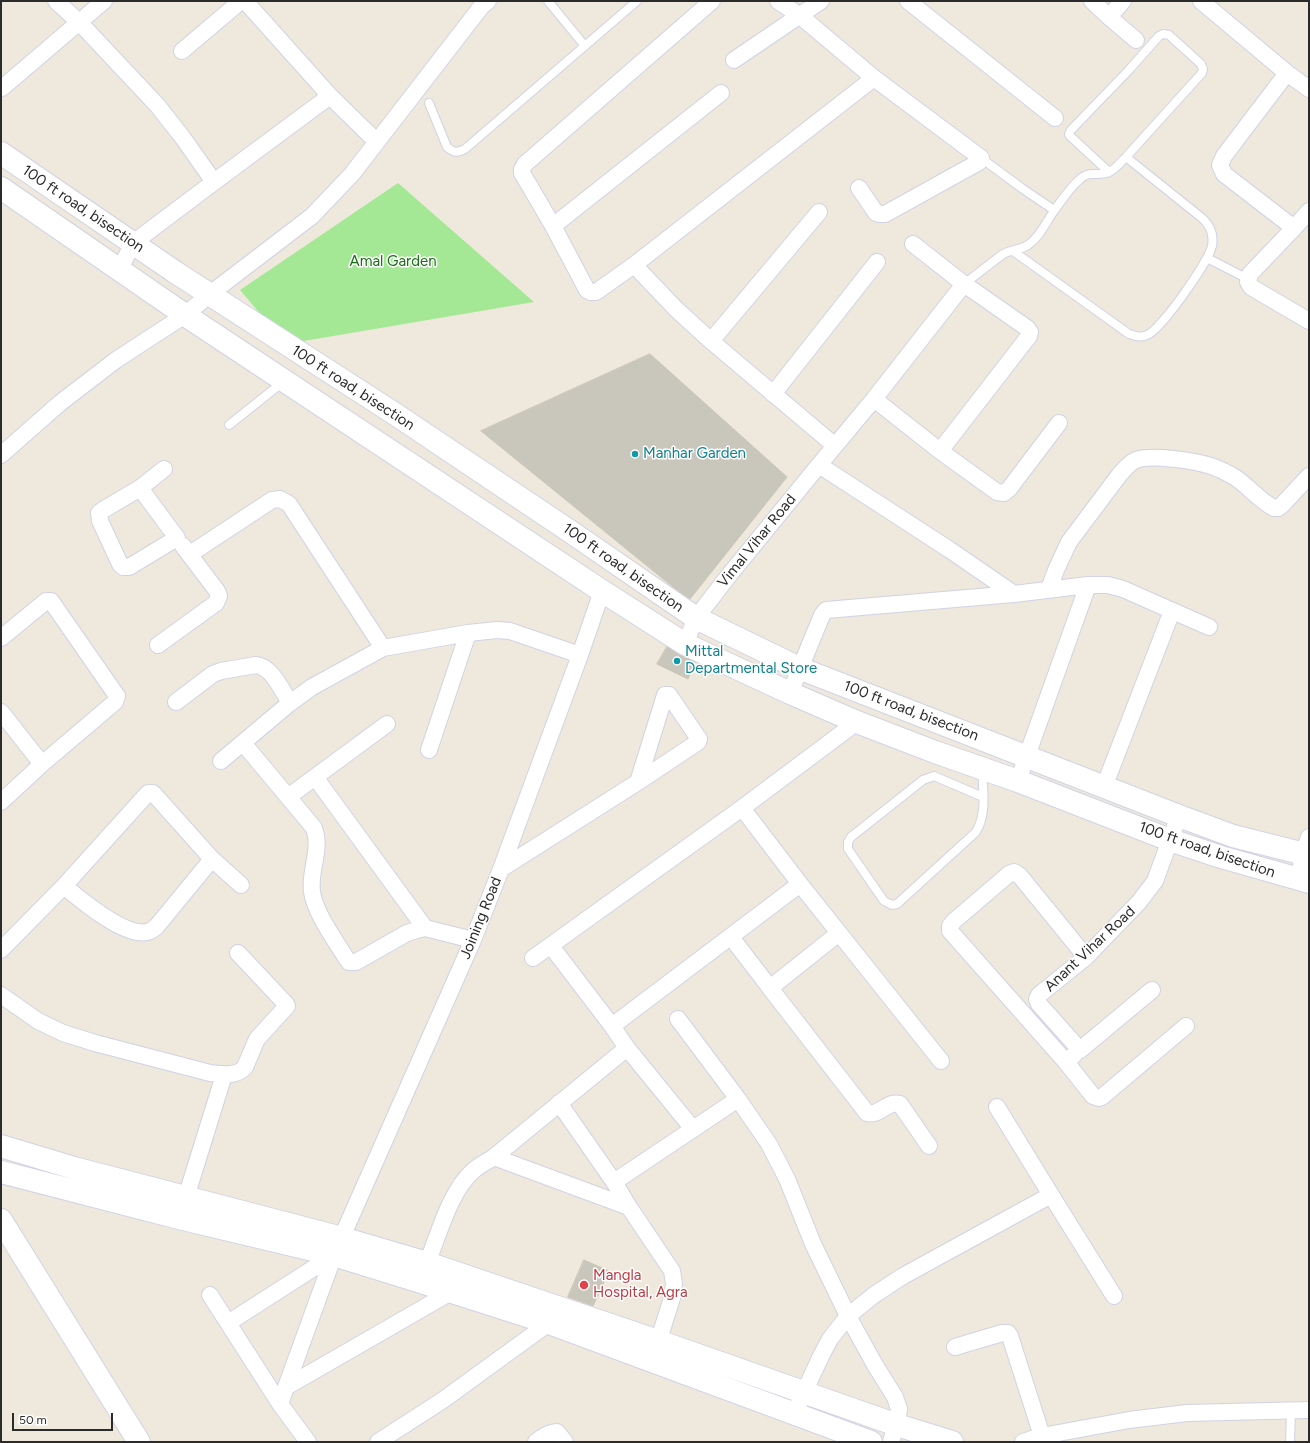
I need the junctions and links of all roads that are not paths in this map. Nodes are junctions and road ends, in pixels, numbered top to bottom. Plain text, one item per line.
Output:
1 (56, 1) edge
2 (104, 1) edge
3 (241, 1) edge
4 (245, 1) edge
5 (548, 1) edge
6 (637, 1) edge
7 (712, 1) edge
8 (778, 1) edge
9 (821, 1) edge
10 (908, 1) edge
11 (1092, 1) edge
12 (1123, 1) edge
13 (1203, 2) edge
14 (481, 3) edge
15 (799, 16) junction
16 (1109, 16) junction
17 (79, 22) junction
18 (1136, 40) dead end
19 (585, 46) junction
20 (182, 51) dead end
21 (734, 60) dead end
22 (1288, 73) junction
23 (874, 78) junction
24 (2, 88) edge
25 (1309, 89) edge
26 (721, 93) dead end
27 (330, 96) junction
28 (429, 103) dead end
29 (1055, 118) dead end
30 (377, 142) junction
31 (1, 153) edge
32 (1126, 157) junction
33 (981, 158) junction
34 (1109, 172) junction
35 (214, 182) junction
36 (859, 188) dead end
37 (3, 189) edge
38 (1054, 210) junction
39 (1309, 211) edge
40 (819, 212) dead end
41 (553, 226) junction
42 (1294, 228) junction
43 (133, 243) junction
44 (913, 244) dead end
45 (1013, 251) junction
46 (1207, 258) junction
47 (877, 262) dead end
48 (634, 265) junction
49 (120, 270) junction
50 (1248, 279) junction
51 (964, 284) junction
52 (210, 294) junction
53 (186, 315) junction
54 (1309, 322) edge
55 (711, 341) junction
56 (285, 380) junction
57 (773, 394) junction
58 (874, 399) junction
59 (1059, 422) dead end
60 (228, 425) dead end
61 (834, 445) junction
62 (940, 451) junction
63 (1, 455) edge
64 (819, 465) junction
65 (164, 469) dead end
66 (1309, 476) edge
67 (489, 478) junction
68 (140, 488) junction
69 (470, 504) junction
70 (571, 532) junction
71 (177, 538) junction
72 (190, 554) junction
73 (553, 559) junction
74 (1088, 585) junction
75 (1050, 590) junction
76 (602, 591) junction
77 (1014, 594) junction
78 (1172, 610) junction
79 (696, 618) junction
80 (1209, 627) dead end
81 (468, 633) junction
82 (1, 638) edge
83 (685, 644) junction
84 (158, 645) dead end
85 (383, 648) junction
86 (580, 656) junction
87 (799, 668) junction
88 (790, 693) junction
89 (176, 702) dead end
90 (290, 703) junction
91 (1, 712) edge
92 (858, 722) junction
93 (387, 724) dead end
94 (243, 743) junction
95 (429, 750) dead end
96 (1027, 756) junction
97 (220, 761) dead end
98 (42, 764) junction
99 (982, 769) junction
100 (315, 777) junction
101 (1018, 781) junction
102 (638, 782) junction
103 (1104, 787) junction
104 (288, 797) junction
105 (983, 797) junction
106 (1, 802) edge
107 (742, 808) junction
108 (1179, 816) junction
109 (1170, 840) junction
110 (1307, 848) edge
111 (212, 859) junction
112 (501, 869) junction
113 (1304, 881) edge
114 (800, 884) junction
115 (241, 885) dead end
116 (64, 886) junction
117 (426, 928) junction
118 (839, 933) junction
119 (731, 938) junction
120 (473, 940) junction
121 (551, 946) junction
122 (1, 950) edge
123 (238, 953) dead end
124 (1086, 957) junction
125 (534, 958) dead end
126 (770, 988) junction
127 (1152, 990) dead end
128 (1, 995) edge
129 (678, 1019) dead end
130 (612, 1026) junction
131 (1186, 1026) dead end
132 (627, 1048) junction
133 (1080, 1050) junction
134 (940, 1061) dead end
135 (1066, 1062) junction
136 (224, 1075) junction
137 (738, 1099) junction
138 (559, 1103) junction
139 (997, 1107) dead end
140 (694, 1129) junction
141 (1, 1146) edge
142 (929, 1146) dead end
143 (494, 1157) junction
144 (1, 1172) edge
145 (614, 1182) junction
146 (1050, 1195) junction
147 (186, 1197) junction
148 (629, 1207) junction
149 (180, 1218) junction
150 (1, 1220) edge
151 (338, 1247) junction
152 (427, 1263) junction
153 (451, 1292) junction
154 (210, 1295) dead end
155 (1114, 1296) dead end
156 (553, 1315) junction
157 (848, 1316) junction
158 (228, 1323) junction
159 (955, 1347) dead end
160 (655, 1351) junction
161 (286, 1387) junction
162 (805, 1392) junction
163 (280, 1404) junction
164 (1309, 1410) edge
165 (1291, 1411) junction
166 (794, 1414) junction
167 (894, 1434) edge
168 (1042, 1436) junction
169 (139, 1442) edge
170 (308, 1442) edge
171 (378, 1442) edge
172 (536, 1442) edge
173 (565, 1442) edge
174 (872, 1442) edge
175 (952, 1442) edge
176 (1024, 1442) edge
177 (1290, 1442) edge

1 - 17 street
2 - 17 street
3 - 20 street
4 - 27 street
5 - 19 lane
6 - 19 lane
7 - 41 street
8 - 15 street
9 - 15 street
10 - 29 street
11 - 16 street
12 - 16 street
13 - 22 street
14 - 30 street
15 - 21 street
15 - 23 street
16 - 18 street
17 - 24 street
17 - 35 street
19 - 28 lane
22 - 25 street
22 - 42 street
23 - 33 street
23 - 48 street
26 - 41 street
27 - 30 street
27 - 35 street
30 - 52 street
31 - 43 street, 100 ft road, bisection
32 - 34 lane
32 - 34 lane
32 - 46 lane
33 - 36 street
33 - 38 lane
34 - 38 lane
35 - 43 street
37 - 49 street, 100 ft road, bisection
38 - 45 lane
39 - 42 street
40 - 55 street
41 - 48 street
42 - 50 street
43 - 49 street
43 - 52 street, 100 ft road, bisection
44 - 51 street
45 - 46 lane
45 - 51 lane
46 - 50 lane
47 - 57 street
48 - 55 street
49 - 53 street, 100 ft road, bisection
50 - 54 street
51 - 58 street, Vimal Vihar Road
51 - 62 street
52 - 53 street
52 - 67 street, 100 ft road, bisection
53 - 56 street, 100 ft road, bisection
53 - 63 street
55 - 57 street
56 - 60 lane
56 - 69 street, 100 ft road, bisection
57 - 61 street
58 - 61 street, Vimal Vihar Road
58 - 62 street
59 - 62 street
61 - 64 street, Vimal Vihar Road
64 - 77 street
64 - 79 street, Vimal Vihar Road
65 - 68 street
66 - 75 street
67 - 69 street
67 - 70 street, 100 ft road, bisection
68 - 71 street
68 - 71 street
69 - 73 street, 100 ft road, bisection
70 - 73 street
70 - 79 street, 100 ft road, bisection
71 - 72 street
72 - 84 street
72 - 85 street
73 - 76 street, 100 ft road, bisection
74 - 75 street
74 - 78 street
74 - 96 street
75 - 77 street
76 - 83 street, 100 ft road, bisection
76 - 86 street, Joining Road
77 - 87 street
78 - 80 street
78 - 103 street
79 - 83 street, Vimal Vihar Road
79 - 87 street, 100 ft road, bisection
81 - 85 street
81 - 86 street
81 - 95 street
82 - 98 street
83 - 88 street, 100 ft road, bisection
85 - 90 street
86 - 112 street, Joining Road
87 - 88 street
87 - 96 street, 100 ft road, bisection
88 - 92 street, 100 ft road, bisection
89 - 90 street
90 - 94 street
91 - 98 street
92 - 99 street, 100 ft road, bisection
92 - 107 street
93 - 100 street
94 - 97 street
94 - 104 street
96 - 101 street
96 - 103 street, 100 ft road, bisection
98 - 106 street
99 - 101 street, 100 ft road, bisection
99 - 105 lane
100 - 104 street
100 - 117 street
101 - 109 street, 100 ft road, bisection
102 - 102 street
102 - 112 street
103 - 108 street, 100 ft road, bisection
104 - 117 street
105 - 105 lane
107 - 114 street
107 - 121 street
108 - 109 street, Anant Vihar Road
108 - 110 street, 100 ft road, bisection
109 - 113 street, 100 ft road, bisection
109 - 124 street, Anant Vihar Road
110 - 113 street
111 - 115 street
111 - 116 street
111 - 116 street
112 - 120 street, Joining Road
114 - 118 street
114 - 119 street
116 - 122 street
117 - 120 street
118 - 126 street
118 - 134 street
119 - 126 street
119 - 130 street
120 - 151 street, Joining Road
121 - 125 street
121 - 130 street
123 - 136 street
124 - 133 street, Anant Vihar Road
124 - 135 street
126 - 142 street
127 - 133 street
128 - 136 street
129 - 137 street
130 - 132 street
131 - 135 street
132 - 138 street
132 - 140 street
133 - 135 street
136 - 147 street
137 - 140 street
137 - 157 street
138 - 143 street
138 - 145 street
139 - 146 street
140 - 145 street
141 - 147 street
143 - 148 street
143 - 152 street
144 - 149 street
145 - 148 street
146 - 155 street
146 - 157 street
147 - 149 street
147 - 151 street
148 - 160 street
149 - 151 street
150 - 169 street
151 - 152 street
151 - 153 street
151 - 158 street
151 - 161 street, Joining Road
152 - 156 street
153 - 156 street
153 - 161 street
154 - 158 street
156 - 160 street
156 - 171 street
157 - 162 street
157 - 167 street
158 - 163 street
159 - 168 street
160 - 162 street
160 - 166 street
161 - 163 street, Joining Road
162 - 166 street
162 - 167 street
163 - 170 street
164 - 165 street
165 - 168 street
165 - 177 lane
166 - 174 street
167 - 175 street
168 - 176 street
172 - 173 street

